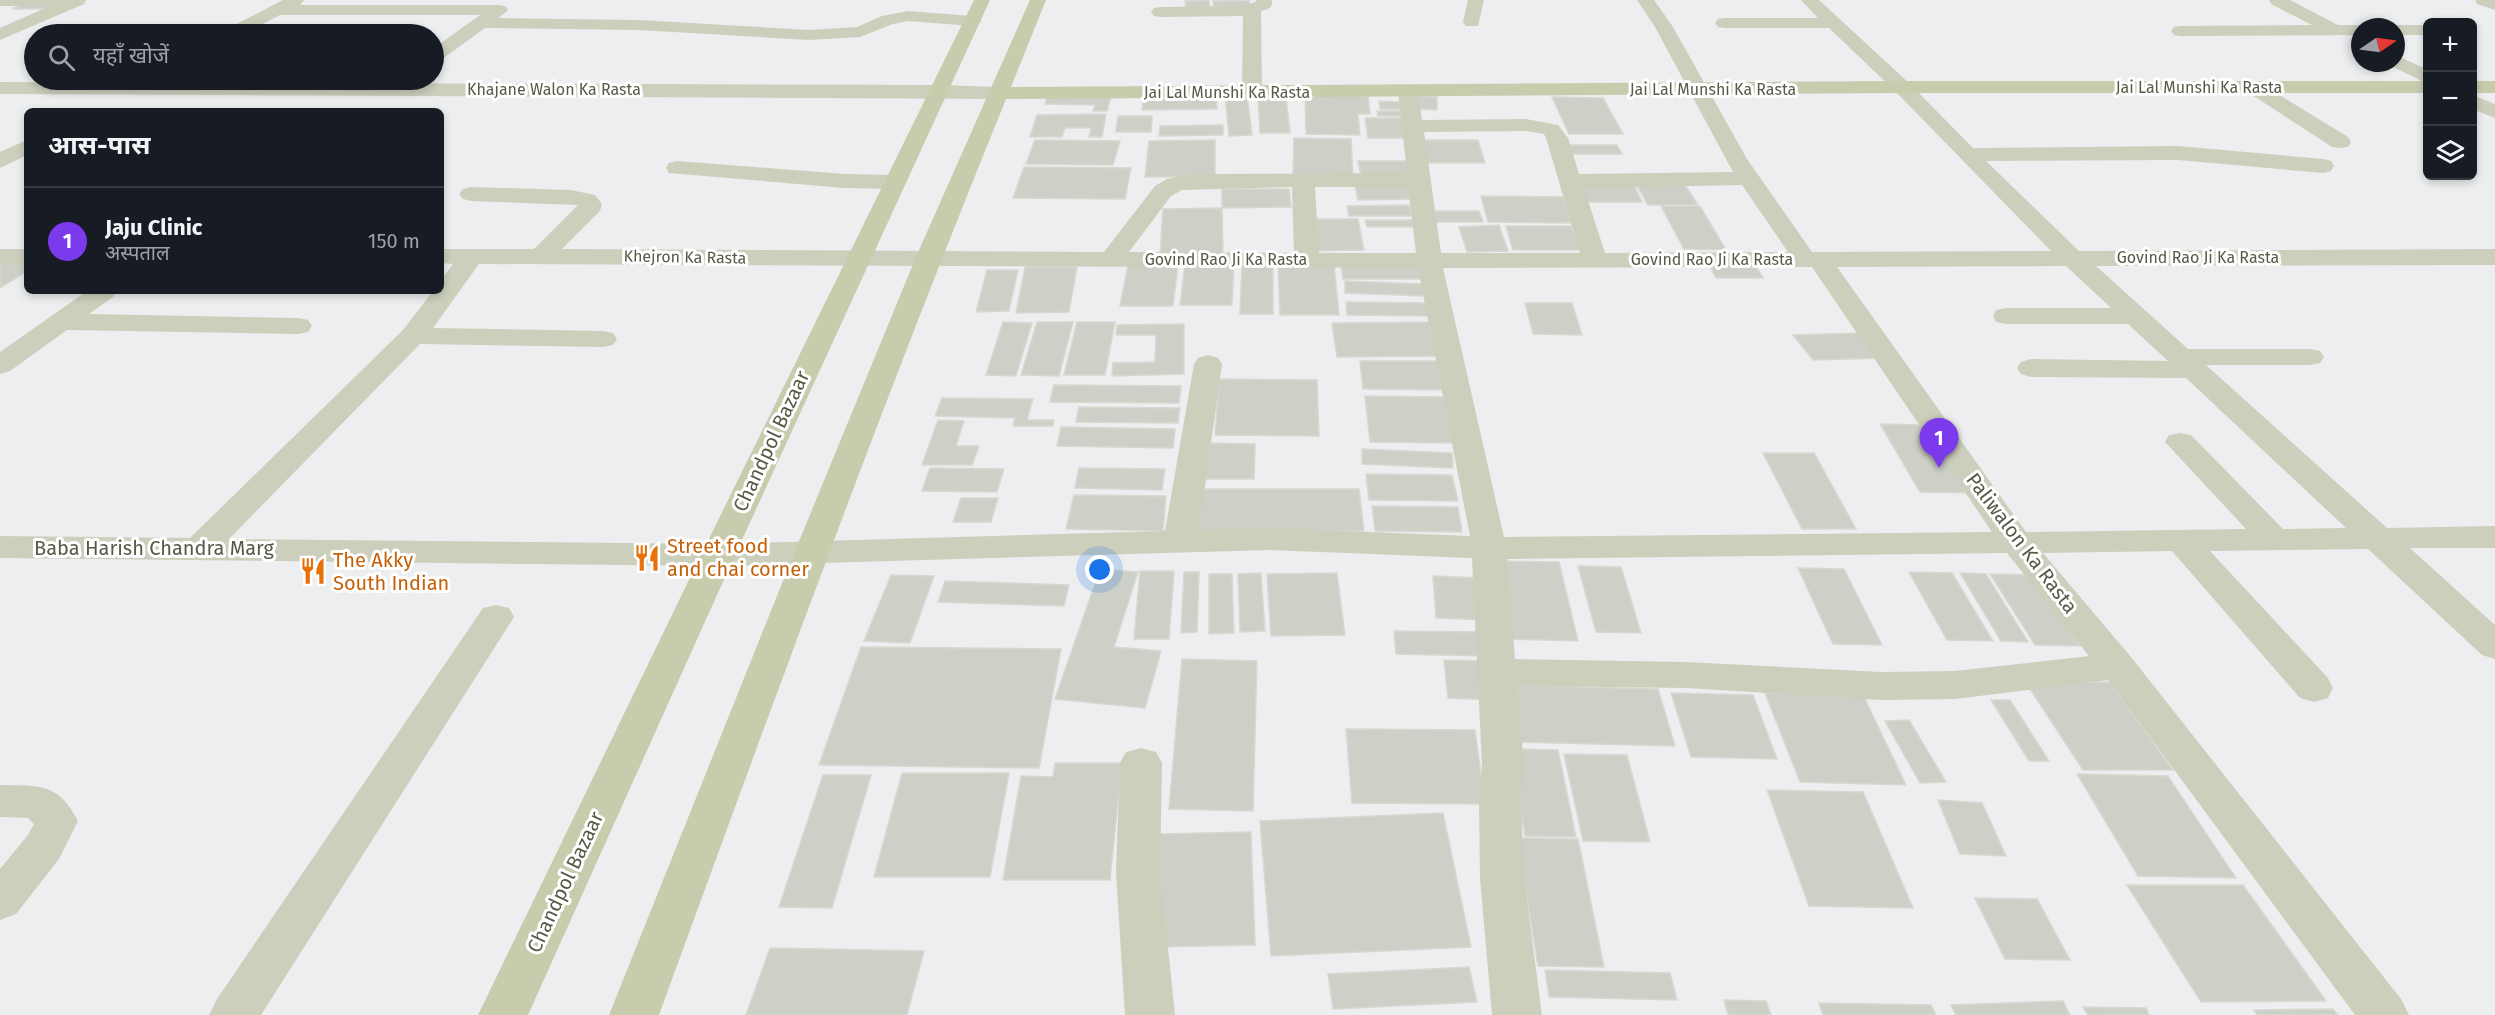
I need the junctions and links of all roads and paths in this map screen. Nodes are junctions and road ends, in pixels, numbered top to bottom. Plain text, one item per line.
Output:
1 (296, 0) edge
2 (1038, 0) edge
3 (1476, 0) edge
4 (1645, 0) edge
5 (1809, 0) edge
6 (2277, 0) edge
7 (2482, 0) edge
8 (0, 1) edge
9 (77, 1) edge
10 (505, 5) edge
11 (1258, 5) edge
12 (2495, 5) edge
13 (278, 10) junction
14 (977, 10) edge
15 (1160, 12) dead end
16 (1472, 21) dead end
17 (481, 22) junction
18 (1724, 23) dead end
19 (1834, 23) junction
20 (251, 24) edge
21 (9, 27) edge
22 (2334, 30) junction
23 (2351, 30) edge
24 (2405, 30) edge
25 (2423, 30) edge
26 (2180, 32) dead end
27 (0, 35) edge
28 (2351, 38) edge
29 (444, 47) edge
30 (2405, 66) edge
31 (2423, 76) edge
32 (444, 85) edge
33 (24, 87) edge
34 (1902, 87) junction
35 (2253, 87) junction
36 (2423, 87) edge
37 (2477, 87) edge
38 (2495, 87) edge
39 (0, 88) edge
40 (128, 90) edge
41 (385, 90) edge
42 (1408, 90) junction
43 (1699, 90) junction
44 (938, 91) junction
45 (1252, 92) junction
46 (999, 93) junction
47 (2477, 103) edge
48 (100, 105) dead end
49 (359, 108) edge
50 (2495, 112) edge
51 (1412, 126) junction
52 (2340, 142) dead end
53 (24, 148) edge
54 (1966, 155) junction
55 (0, 161) edge
56 (2323, 166) dead end
57 (677, 168) dead end
58 (1751, 178) junction
59 (1419, 180) junction
60 (1570, 181) junction
61 (895, 182) junction
62 (1303, 182) junction
63 (471, 194) dead end
64 (24, 256) edge
65 (444, 256) edge
66 (472, 256) junction
67 (541, 256) junction
68 (2071, 256) junction
69 (0, 257) edge
70 (929, 257) junction
71 (2495, 257) edge
72 (1112, 258) junction
73 (1804, 258) junction
74 (858, 259) junction
75 (1307, 260) junction
76 (1595, 260) junction
77 (1429, 261) junction
78 (100, 294) edge
79 (444, 294) edge
80 (444, 294) edge
81 (2006, 316) dead end
82 (2135, 316) junction
83 (60, 322) junction
84 (298, 326) dead end
85 (413, 336) junction
86 (603, 339) dead end
87 (2310, 357) dead end
88 (1208, 364) dead end
89 (2187, 364) junction
90 (0, 365) edge
91 (2031, 368) dead end
92 (2180, 442) dead end
93 (2375, 536) junction
94 (2272, 537) junction
95 (2495, 537) edge
96 (2180, 539) junction
97 (1180, 541) junction
98 (2015, 541) junction
99 (0, 547) edge
100 (200, 548) junction
101 (1489, 548) junction
102 (812, 551) junction
103 (718, 555) junction
104 (496, 617) dead end
105 (2495, 646) edge
106 (2118, 666) junction
107 (1497, 672) junction
108 (2314, 688) dead end
109 (1141, 763) dead end
110 (0, 801) edge
111 (0, 901) edge
112 (234, 1015) edge
113 (503, 1015) edge
114 (634, 1015) edge
115 (1150, 1015) edge
116 (1516, 1015) edge
117 (2384, 1015) edge

1 - 13 street
2 - 46 main road
3 - 16 street
4 - 43 street, Paliwalon Ka Rasta
5 - 19 street
6 - 22 street
7 - 12 street
8 - 9 street
9 - 21 street
10 - 13 street
10 - 17 street
11 - 15 street
11 - 45 street
13 - 20 street
14 - 17 street
14 - 44 main road, Chandpol Bazaar
17 - 29 street
18 - 19 street
19 - 34 street
21 - 27 street
22 - 23 street
22 - 26 street
22 - 28 street
24 - 25 street
30 - 31 street
32 - 44 street, Khajane Walon Ka Rasta
33 - 39 street, Khajane Walon Ka Rasta
34 - 35 main road, Jai Lal Munshi Ka Rasta
34 - 43 main road, Jai Lal Munshi Ka Rasta
34 - 54 street
35 - 36 main road, Jai Lal Munshi Ka Rasta
35 - 52 street
37 - 38 main road
40 - 48 street
41 - 49 street
42 - 43 main road, Jai Lal Munshi Ka Rasta
42 - 45 main road, Jai Lal Munshi Ka Rasta
42 - 51 street
43 - 58 street, Paliwalon Ka Rasta
44 - 46 street, Khajane Walon Ka Rasta
44 - 61 main road, Chandpol Bazaar
45 - 46 main road, Jai Lal Munshi Ka Rasta
46 - 70 main road
47 - 50 street
51 - 59 street
51 - 60 street
53 - 55 street
54 - 56 street
54 - 68 street
57 - 61 street
58 - 60 street
58 - 73 street, Paliwalon Ka Rasta
59 - 62 street
59 - 77 street
60 - 76 street
61 - 74 main road, Chandpol Bazaar
62 - 72 street
62 - 75 street
63 - 67 street
64 - 69 street
65 - 66 street, Khejron Ka Rasta
66 - 67 street, Khejron Ka Rasta
66 - 79 street
67 - 74 street, Khejron Ka Rasta
68 - 71 street, Govind Rao Ji Ka Rasta
68 - 73 street, Govind Rao Ji Ka Rasta
68 - 82 street
70 - 72 street, Govind Rao Ji Ka Rasta
70 - 74 street, Khejron Ka Rasta
70 - 102 main road
72 - 75 street, Govind Rao Ji Ka Rasta
73 - 76 street, Govind Rao Ji Ka Rasta
73 - 98 street, Paliwalon Ka Rasta
74 - 103 main road, Chandpol Bazaar
75 - 77 street, Govind Rao Ji Ka Rasta
76 - 77 street, Govind Rao Ji Ka Rasta
77 - 101 street
78 - 83 street
80 - 85 street
81 - 82 street
82 - 89 street
83 - 84 street
83 - 90 street
85 - 86 street
85 - 100 street
87 - 89 street
88 - 97 street
89 - 91 street
89 - 93 street
92 - 94 street
93 - 94 street, Baba Harish Chandra Marg
93 - 95 street, Baba Harish Chandra Marg
93 - 105 street
94 - 96 street, Baba Harish Chandra Marg
96 - 98 street, Baba Harish Chandra Marg
96 - 108 street
97 - 101 street, Baba Harish Chandra Marg
97 - 102 street, Baba Harish Chandra Marg
98 - 101 street, Baba Harish Chandra Marg
98 - 106 street, Paliwalon Ka Rasta
99 - 100 street, Baba Harish Chandra Marg
100 - 103 street, Baba Harish Chandra Marg
101 - 107 street
102 - 103 street, Baba Harish Chandra Marg
102 - 114 main road
103 - 113 main road, Chandpol Bazaar
104 - 112 street
106 - 107 street
106 - 117 street, Paliwalon Ka Rasta
107 - 116 street
109 - 115 street
110 - 111 street

